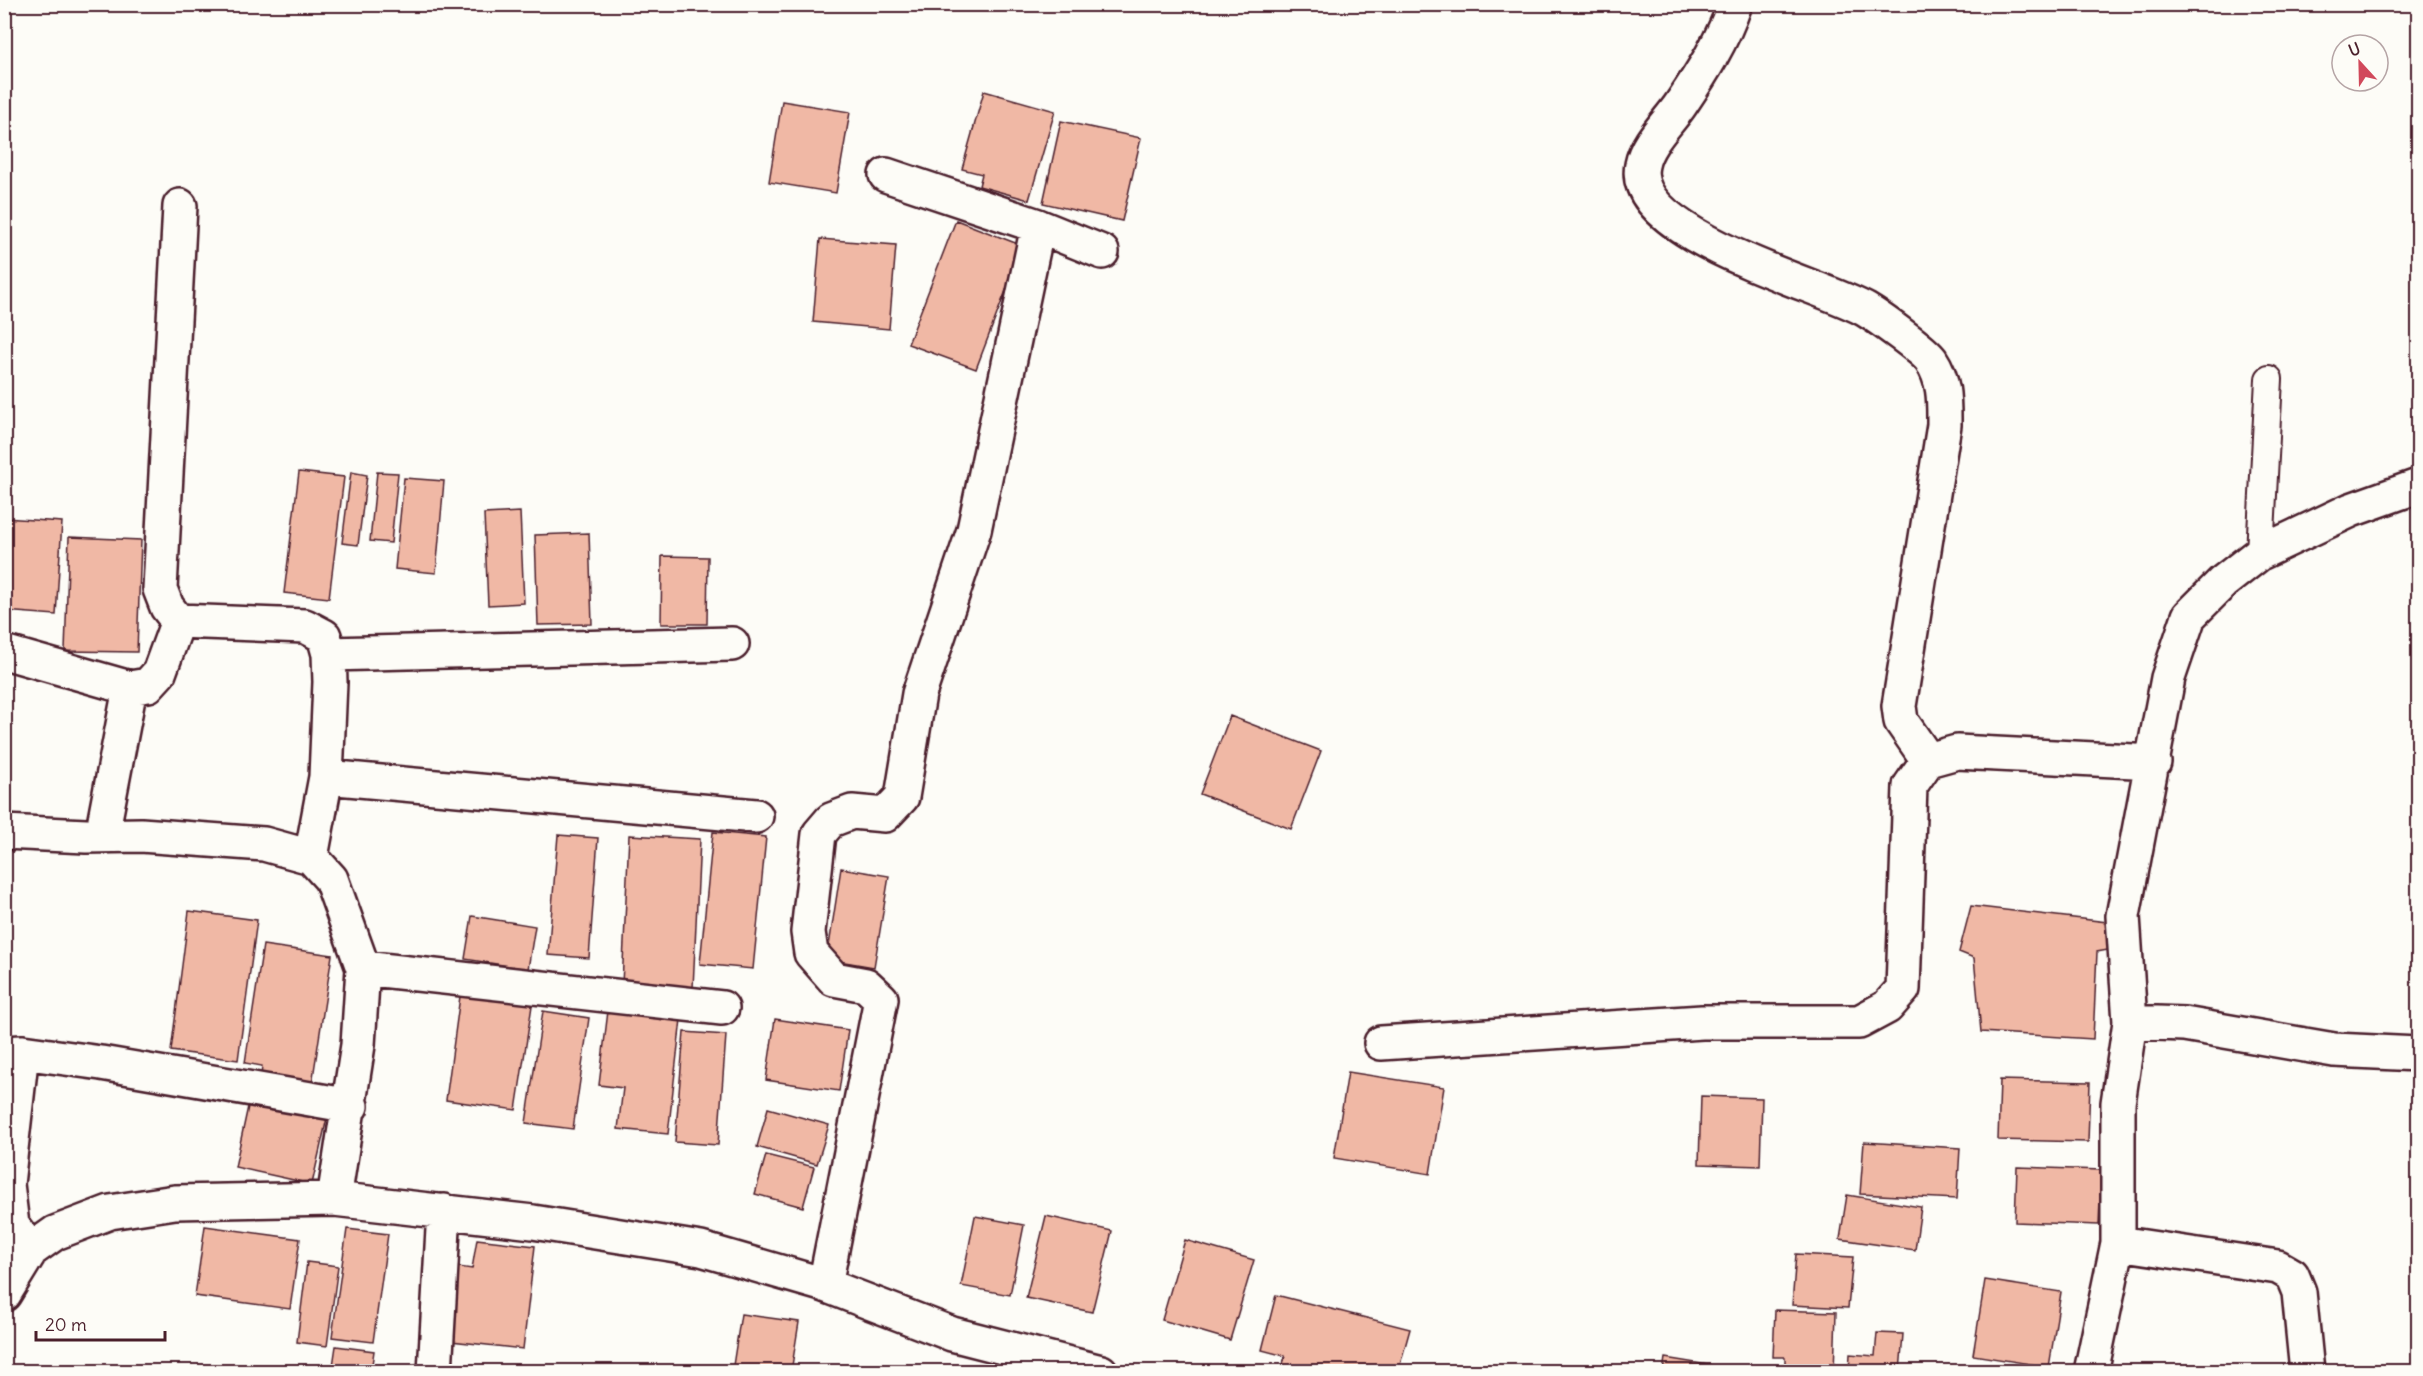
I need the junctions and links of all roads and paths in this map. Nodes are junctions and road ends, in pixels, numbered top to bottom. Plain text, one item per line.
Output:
1 (1735, 4) edge
2 (886, 175) dead end
3 (180, 206) dead end
4 (1038, 226) junction
5 (1102, 252) dead end
6 (2268, 379) dead end
7 (2418, 486) edge
8 (2260, 553) junction
9 (178, 621) junction
10 (732, 644) dead end
11 (4, 652) edge
12 (329, 654) junction
13 (130, 688) junction
14 (1928, 760) junction
15 (2154, 762) junction
16 (326, 777) junction
17 (756, 816) dead end
18 (4, 832) edge
19 (102, 835) junction
20 (311, 857) junction
21 (363, 968) junction
22 (722, 1008) dead end
23 (2130, 1022) junction
24 (1381, 1043) dead end
25 (13, 1053) edge
26 (2418, 1054) edge
27 (351, 1106) junction
28 (334, 1199) junction
29 (444, 1211) junction
30 (2118, 1243) junction
31 (31, 1250) junction
32 (825, 1285) junction
33 (4, 1294) edge
34 (435, 1371) edge
35 (1101, 1371) edge
36 (2091, 1371) edge
37 (2307, 1371) edge

1 - 14 street
2 - 4 street
3 - 9 street
4 - 5 street
4 - 32 street
6 - 8 lane
7 - 8 street
8 - 15 street
9 - 12 street
9 - 13 street
10 - 12 street
11 - 13 street
12 - 16 street
13 - 19 street
14 - 15 street
14 - 24 street
15 - 23 street
16 - 17 street
16 - 20 street
18 - 19 street
19 - 20 street
20 - 21 street
21 - 22 street
21 - 27 street
23 - 26 street
23 - 30 street
25 - 27 street
25 - 31 street
27 - 28 street
28 - 29 street
28 - 31 street
29 - 32 street
29 - 34 street
30 - 36 street
30 - 37 street
31 - 33 street
32 - 35 street

